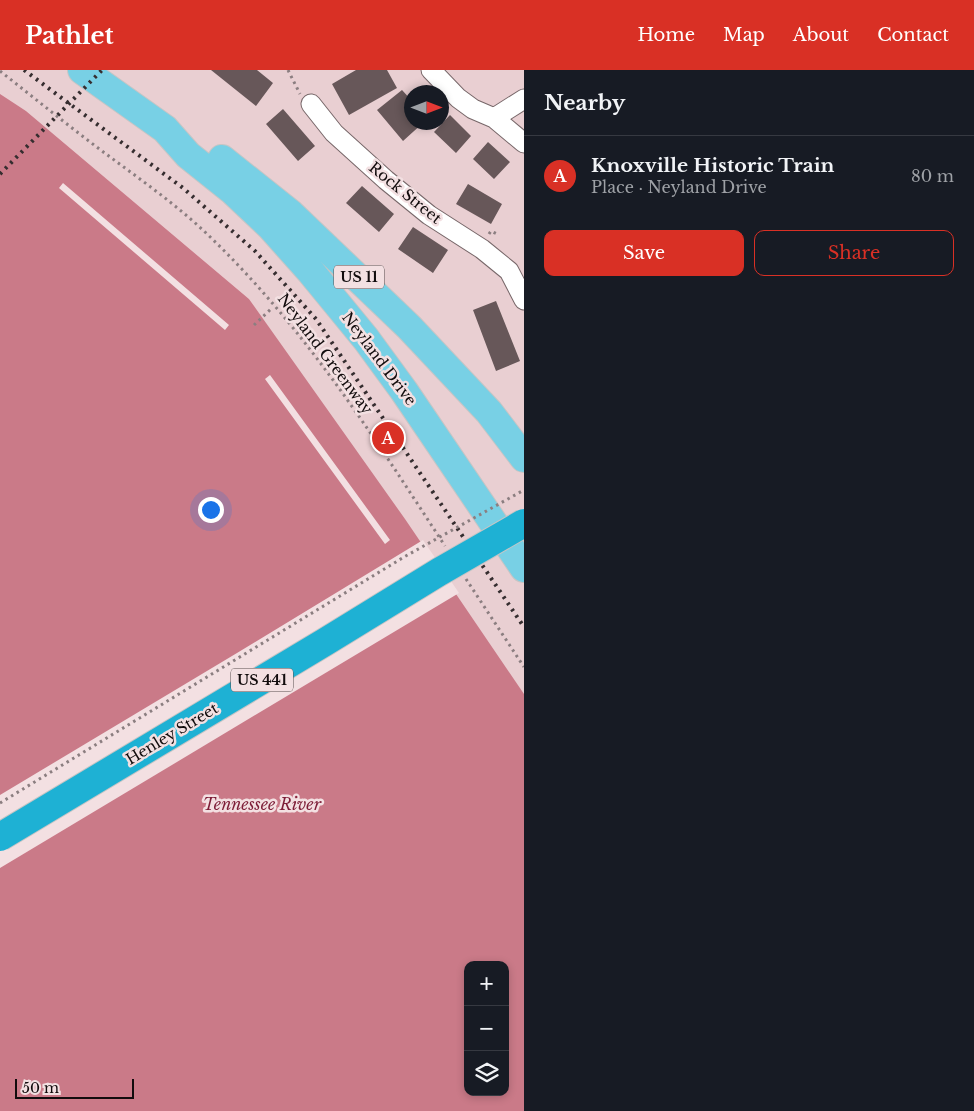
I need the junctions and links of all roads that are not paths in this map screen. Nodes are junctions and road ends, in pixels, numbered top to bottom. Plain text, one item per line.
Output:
1 (82, 70) edge
2 (431, 70) edge
3 (524, 99) edge
4 (312, 104) road end
5 (494, 118) junction
6 (165, 129) junction
7 (524, 143) edge
8 (516, 267) edge
9 (524, 300) edge
10 (515, 441) edge
11 (524, 458) edge
12 (524, 523) edge
13 (524, 568) edge
14 (0, 837) edge

1 - 6 main road, Neyland Drive / US 11
2 - 5 street
3 - 5 street
4 - 8 street, Rock Street
5 - 7 street
6 - 10 main road, Neyland Drive / US 11
6 - 13 main road, Neyland Drive / US 11
8 - 9 street
10 - 11 main road, Neyland Drive / US 11
12 - 14 highway, Henley Street / US 441, bridge

